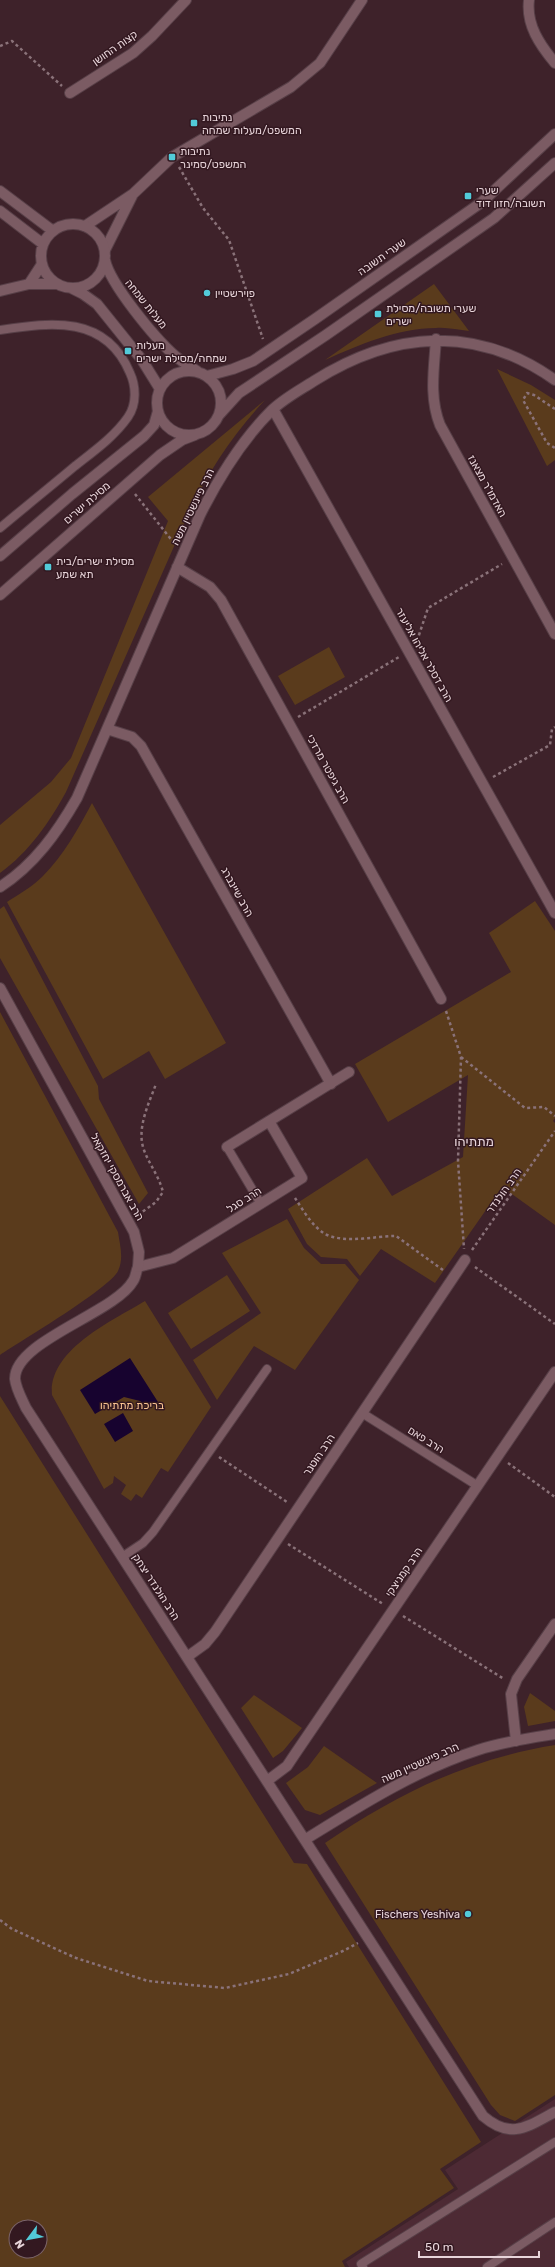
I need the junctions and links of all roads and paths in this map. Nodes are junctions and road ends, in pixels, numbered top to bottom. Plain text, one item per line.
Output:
1 (186, 0) edge
2 (362, 0) edge
3 (529, 0) edge
4 (0, 46) edge
5 (555, 64) edge
6 (70, 93) joint
7 (555, 134) edge
8 (172, 157) junction
9 (555, 163) edge
10 (0, 191) edge
11 (133, 194) junction
12 (0, 211) edge
13 (85, 226) junction
14 (53, 231) junction
15 (44, 244) junction
16 (105, 255) junction
17 (42, 264) junction
18 (29, 284) junction
19 (57, 284) junction
20 (69, 287) junction
21 (0, 291) edge
22 (0, 330) edge
23 (436, 339) junction
24 (268, 351) junction
25 (197, 371) junction
26 (207, 376) junction
27 (555, 380) edge
28 (160, 389) junction
29 (273, 409) junction
30 (555, 409) edge
31 (158, 411) junction
32 (220, 415) junction
33 (195, 435) junction
34 (555, 448) edge
35 (127, 484) junction
36 (0, 528) edge
37 (183, 555) junction
38 (0, 556) edge
39 (177, 567) junction
40 (0, 596) edge
41 (555, 634) edge
42 (555, 727) edge
43 (107, 729) junction
44 (482, 783) junction
45 (0, 887) edge
46 (555, 912) edge
47 (0, 988) edge
48 (441, 999) joint
49 (461, 1057) junction
50 (349, 1072) dead end
51 (156, 1084) dead end
52 (331, 1084) junction
53 (555, 1116) edge
54 (270, 1121) junction
55 (555, 1131) edge
56 (227, 1147) joint
57 (287, 1187) junction
58 (261, 1204) junction
59 (128, 1222) junction
60 (465, 1260) junction
61 (138, 1266) junction
62 (453, 1278) junction
63 (555, 1324) edge
64 (38, 1346) joint
65 (267, 1369) dead end
66 (555, 1372) edge
67 (362, 1413) junction
68 (210, 1451) junction
69 (498, 1455) junction
70 (478, 1486) junction
71 (555, 1497) edge
72 (298, 1508) junction
73 (122, 1558) junction
74 (555, 1624) edge
75 (187, 1657) junction
76 (555, 1734) edge
77 (516, 1741) junction
78 (268, 1781) junction
79 (306, 1840) junction
80 (0, 1920) edge
81 (367, 1937) junction
82 (555, 2112) edge
83 (555, 2142) edge
84 (555, 2222) edge
85 (363, 2267) edge
86 (487, 2267) edge

1 - 6 street, קצות החושן
2 - 8 street
3 - 5 street
4 - 6 path
7 - 24 street, שערי תשובה
8 - 11 street
8 - 24 path
9 - 32 street
10 - 14 street
11 - 13 street
11 - 16 street
12 - 15 street
13 - 14 street
13 - 16 street
14 - 15 street
15 - 17 street
16 - 20 street
16 - 25 street, מעלות שמחה
17 - 18 street
17 - 19 street
18 - 19 street
18 - 21 street
19 - 20 street
20 - 28 street
22 - 36 lane
23 - 27 street, הרב פיינשטיין משה
23 - 29 street, הרב פיינשטיין משה
23 - 41 street, האדמו"ר מצאנז
24 - 26 street, שערי תשובה
25 - 26 street
25 - 28 street
26 - 32 street
28 - 31 street
29 - 37 street, הרב פיינשטיין משה
29 - 44 street, הרב דסלר אליהו אליעזר
30 - 34 path
31 - 33 street
31 - 38 street, מסילת ישרים
32 - 33 street
33 - 35 street, מסילת ישרים
35 - 37 path
35 - 40 street, מסילת ישרים
37 - 39 street, הרב פיינשטיין משה
39 - 43 street, הרב פיינשטיין משה
39 - 48 street, הרב גיפטר מרדכי
42 - 44 path
43 - 45 street, הרב פיינשטיין משה
43 - 52 street, הרב שיינברג
44 - 46 street, הרב דסלר אליהו אליעזר
47 - 59 street, הרב אברמסקי יחזקאל
48 - 49 path
49 - 53 path
49 - 60 path
50 - 52 street
51 - 59 path
52 - 54 street
54 - 56 street
54 - 57 street, הרב סגל
55 - 60 path, הרב הולנדר
56 - 58 lane
57 - 58 street, הרב סגל
57 - 62 path
58 - 61 street, הרב סגל
59 - 61 street, הרב אברמסקי יחזקאל
60 - 62 street, הרב הוטנר
60 - 63 path
61 - 64 street, הרב אברמסקי יחזקאל
62 - 67 street, הרב הוטנר
64 - 73 street, הרב הולנדר יצחק
65 - 68 lane
66 - 69 street, הרב קמניצקי
67 - 70 lane, הרב פאם
67 - 72 street, הרב הוטנר
68 - 72 path
68 - 73 lane
69 - 70 street, הרב קמניצקי
69 - 71 path
70 - 78 street, הרב קמניצקי
72 - 75 street, הרב הוטנר
73 - 75 street, הרב הולנדר יצחק
74 - 77 street
75 - 78 street, הרב הולנדר יצחק
76 - 77 street, הרב פיינשטיין משה
77 - 79 street, הרב פיינשטיין משה
78 - 79 street, הרב הולנדר יצחק
79 - 81 street, הרב הולנדר יצחק
80 - 81 path
81 - 82 street, הרב הולנדר יצחק
83 - 85 lane
84 - 86 lane

